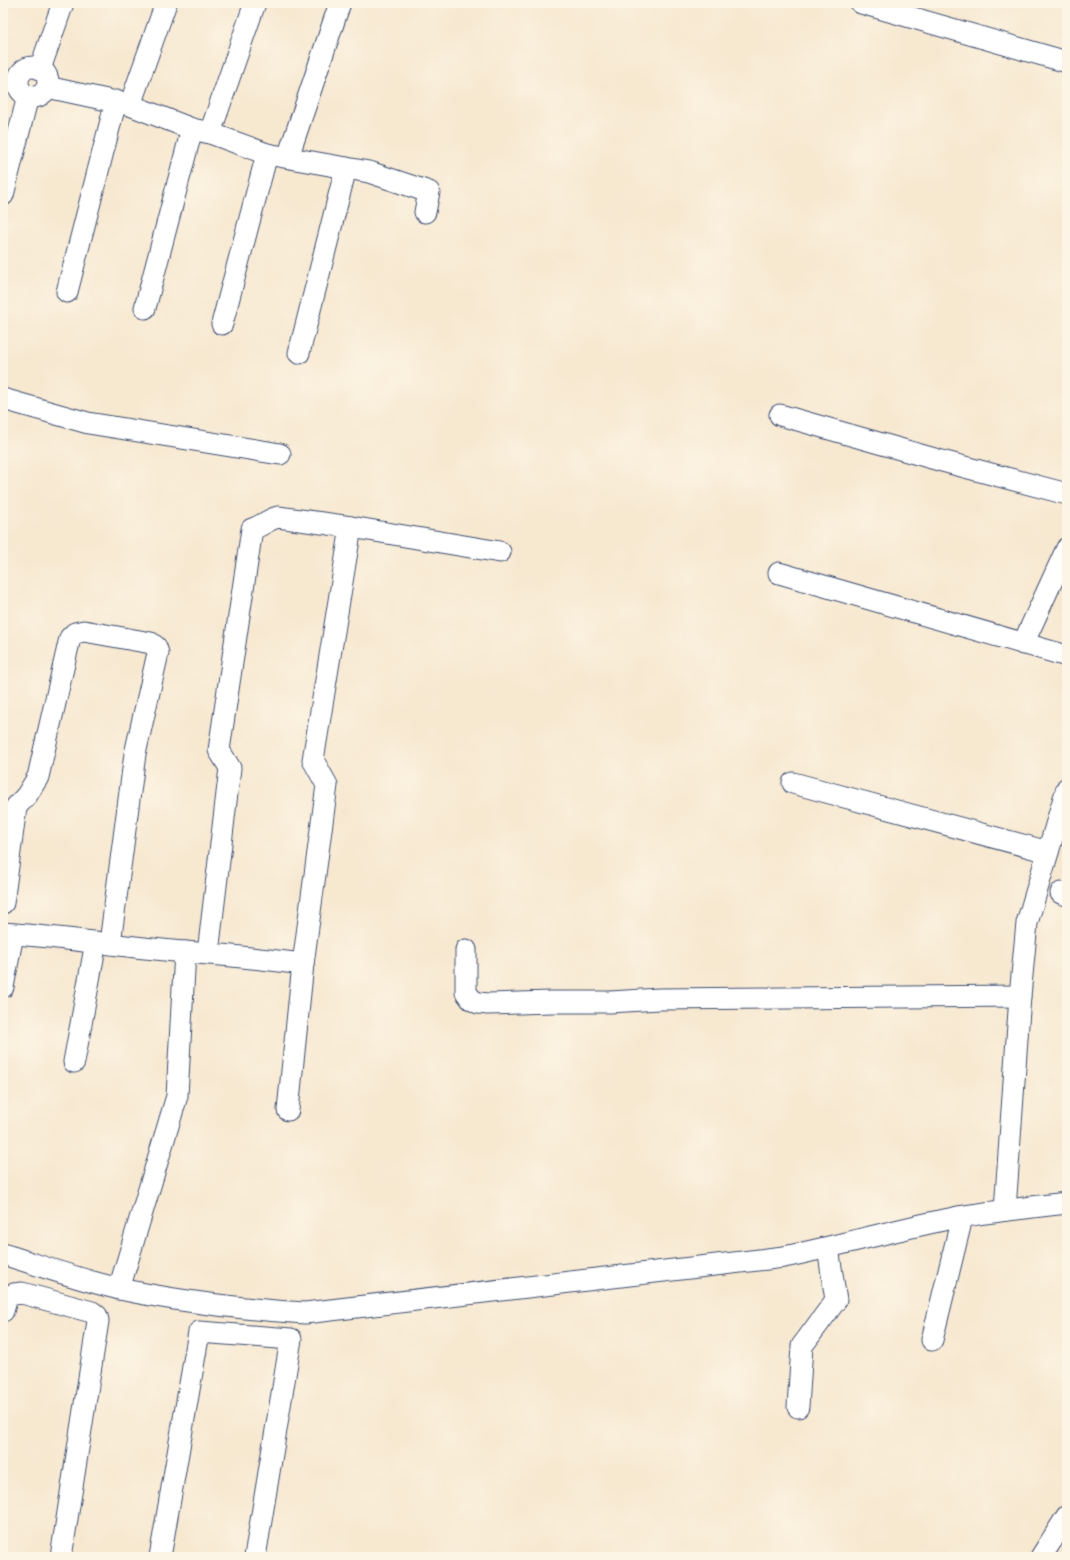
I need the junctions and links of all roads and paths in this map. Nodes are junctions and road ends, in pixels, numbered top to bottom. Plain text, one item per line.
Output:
1 (63, 3) edge
2 (166, 3) edge
3 (255, 3) edge
4 (340, 3) edge
5 (862, 3) edge
6 (1067, 62) edge
7 (43, 78) junction
8 (16, 86) edge
9 (123, 103) junction
10 (201, 131) junction
11 (267, 154) junction
12 (288, 157) junction
13 (346, 168) junction
14 (3, 195) edge
15 (425, 212) dead end
16 (67, 292) dead end
17 (145, 308) dead end
18 (222, 324) dead end
19 (299, 353) dead end
20 (3, 399) edge
21 (780, 415) dead end
22 (280, 454) dead end
23 (1067, 494) edge
24 (351, 527) junction
25 (1067, 548) edge
26 (500, 552) dead end
27 (779, 573) dead end
28 (1023, 644) junction
29 (1067, 656) edge
30 (793, 783) dead end
31 (1067, 788) edge
32 (27, 795) junction
33 (3, 799) edge
34 (1048, 852) junction
35 (3, 903) edge
36 (8, 934) edge
37 (103, 942) junction
38 (466, 950) dead end
39 (185, 952) junction
40 (208, 953) junction
41 (303, 964) junction
42 (3, 988) edge
43 (1020, 996) junction
44 (74, 1062) dead end
45 (288, 1110) dead end
46 (1067, 1203) edge
47 (1005, 1210) junction
48 (958, 1217) junction
49 (828, 1248) junction
50 (3, 1254) edge
51 (53, 1270) junction
52 (119, 1289) junction
53 (46, 1300) junction
54 (247, 1309) junction
55 (3, 1311) edge
56 (244, 1335) junction
57 (932, 1340) dead end
58 (798, 1407) dead end
59 (1067, 1516) edge
60 (61, 1557) edge
61 (160, 1557) edge
62 (255, 1557) edge
63 (1041, 1557) edge

1 - 7 street
2 - 9 street
3 - 10 street
4 - 12 street
5 - 6 street
7 - 8 street
7 - 8 street
7 - 9 street
8 - 14 street
9 - 10 street
9 - 16 street
10 - 11 street
10 - 17 street
11 - 12 street
11 - 18 street
12 - 13 street
13 - 15 street
13 - 19 street
20 - 22 street
21 - 23 street
24 - 26 street
24 - 40 street
24 - 41 street
25 - 28 street
27 - 28 street
28 - 29 street
30 - 34 street
31 - 34 street
32 - 33 street
32 - 35 street
32 - 37 street
34 - 43 street
36 - 37 street
36 - 42 street
37 - 39 street
37 - 44 street
38 - 43 street
39 - 40 street
39 - 52 street
40 - 41 street
41 - 45 street
43 - 47 street
46 - 47 street
47 - 48 street
48 - 49 street
48 - 57 street
49 - 54 street
49 - 58 street
50 - 51 street
51 - 52 street
51 - 53 street
52 - 54 street
53 - 55 street
53 - 60 street
54 - 56 street
56 - 61 street
56 - 62 street
59 - 63 street

